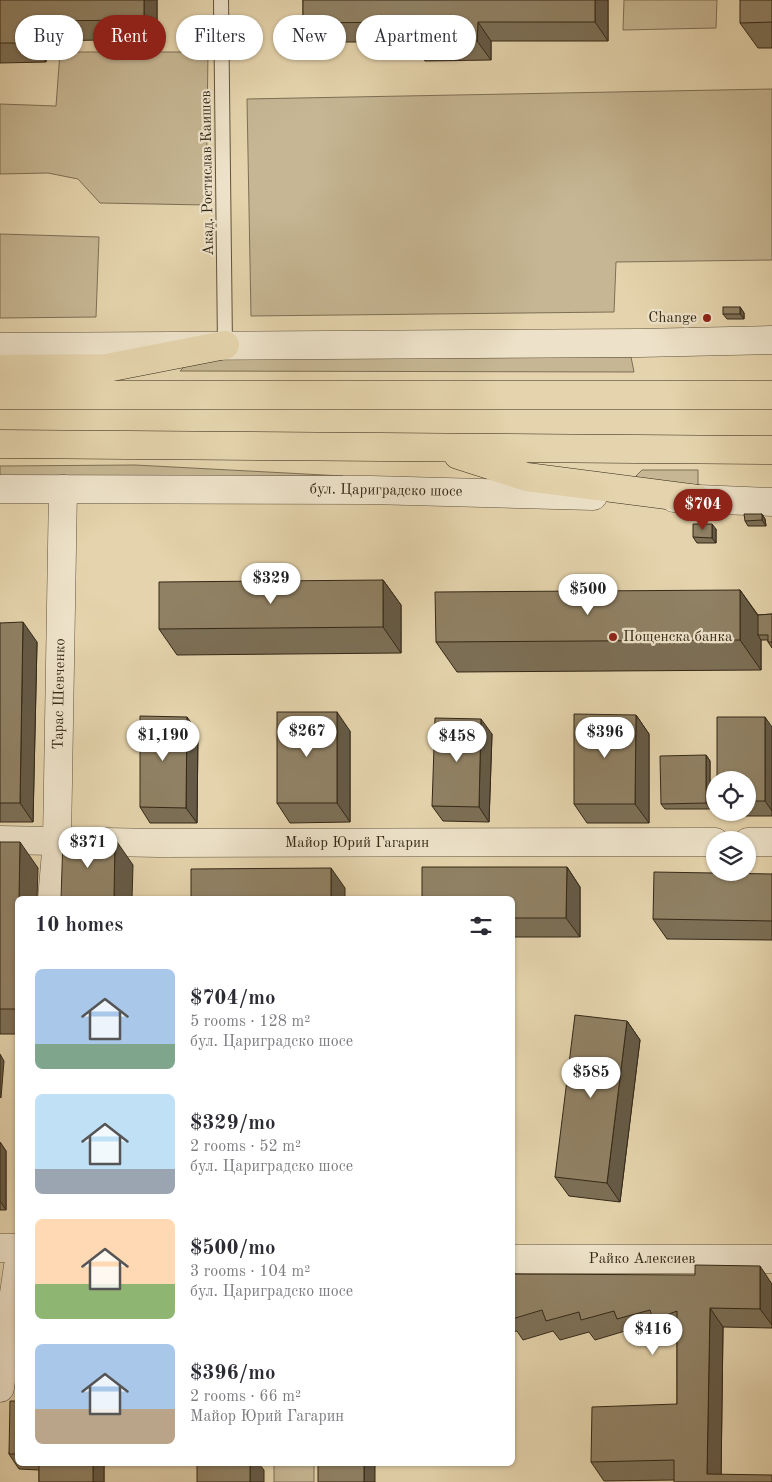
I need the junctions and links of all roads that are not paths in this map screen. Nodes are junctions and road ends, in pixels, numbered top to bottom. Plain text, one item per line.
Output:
1 (221, 0) edge
2 (772, 340) edge
3 (225, 345) junction
4 (0, 346) edge
5 (0, 369) edge
6 (0, 395) edge
7 (772, 396) edge
8 (0, 444) edge
9 (433, 447) junction
10 (772, 450) edge
11 (0, 489) edge
12 (63, 489) junction
13 (697, 498) junction
14 (772, 502) edge
15 (0, 840) edge
16 (57, 841) junction
17 (706, 842) edge
18 (756, 842) edge
19 (772, 842) edge
20 (52, 896) edge
21 (0, 1248) edge
22 (15, 1248) edge
23 (772, 1259) edge
24 (515, 1260) edge
25 (15, 1274) edge
26 (6, 1300) edge
27 (0, 1388) edge

1 - 3 lane, Акад. Ростислав Каишев
2 - 3 street
3 - 4 street
3 - 5 highway
6 - 7 highway
8 - 9 highway
9 - 10 highway
9 - 13 highway
11 - 12 street, бул. Цариградско шосе
12 - 13 street, бул. Цариградско шосе
12 - 16 street, Тарас Шевченко
13 - 14 street, бул. Цариградско шосе
15 - 16 street, Майор Юрий Гагарин
16 - 17 street, Майор Юрий Гагарин
16 - 20 street, Тарас Шевченко
18 - 19 street
21 - 22 street
23 - 24 street, Райко Алексиев
25 - 26 street
26 - 27 street

